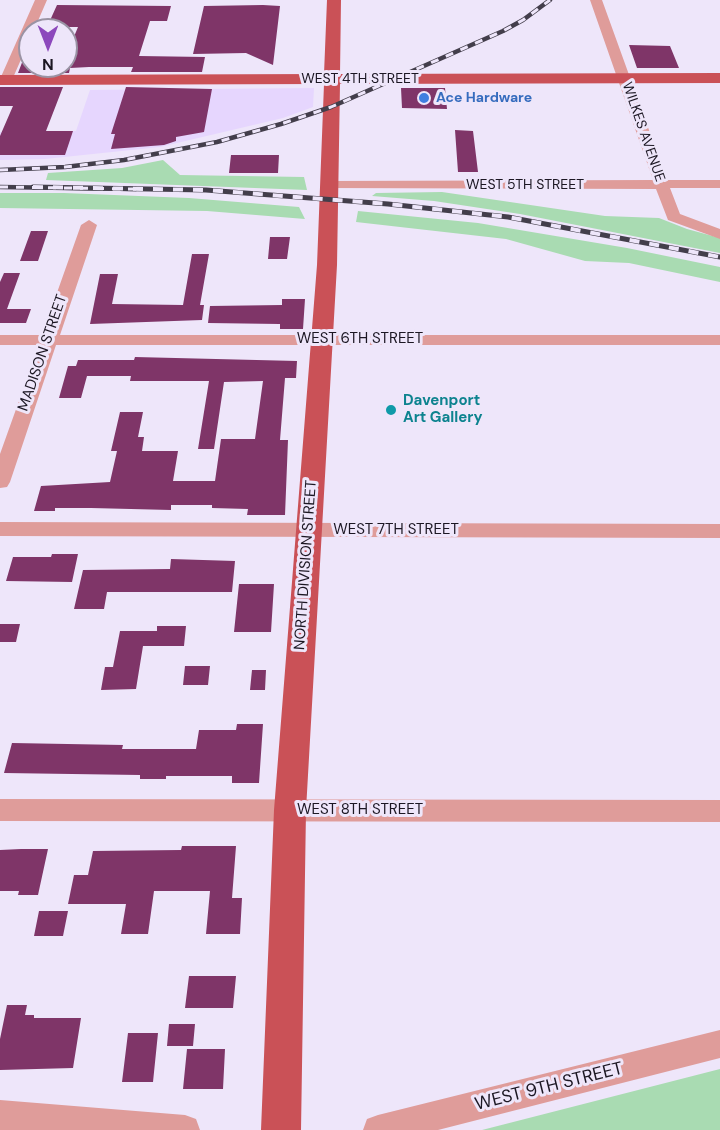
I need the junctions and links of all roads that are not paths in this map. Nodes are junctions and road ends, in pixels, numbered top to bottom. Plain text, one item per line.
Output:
1 (41, 0) edge
2 (334, 0) edge
3 (596, 0) edge
4 (625, 78) junction
5 (720, 78) edge
6 (332, 79) junction
7 (3, 80) edge
8 (661, 184) junction
9 (720, 184) edge
10 (330, 185) junction
11 (89, 225) dead end
12 (720, 234) edge
13 (321, 339) junction
14 (0, 340) edge
15 (48, 340) junction
16 (720, 340) edge
17 (0, 482) edge
18 (0, 529) edge
19 (308, 530) junction
20 (720, 531) edge
21 (0, 810) edge
22 (290, 810) junction
23 (720, 811) edge
24 (720, 1044) edge
25 (0, 1115) edge
26 (185, 1130) edge
27 (281, 1130) edge
28 (378, 1130) edge

1 - 7 street
2 - 6 main road, NORTH DIVISION STREET
3 - 4 street, WILKES AVENUE
4 - 5 main road, WEST 4TH STREET
4 - 6 main road, WEST 4TH STREET
4 - 8 street, WILKES AVENUE
6 - 7 main road, WEST 4TH STREET
6 - 10 main road, NORTH DIVISION STREET
8 - 9 street, WEST 5TH STREET
8 - 10 street, WEST 5TH STREET
8 - 12 street, WILKES AVENUE
10 - 13 main road, NORTH DIVISION STREET
11 - 15 street, MADISON STREET
13 - 15 street, WEST 6TH STREET
13 - 16 street, WEST 6TH STREET
13 - 19 main road, NORTH DIVISION STREET
14 - 15 street, WEST 6TH STREET
15 - 17 street, MADISON STREET
18 - 19 street, WEST 7TH STREET
19 - 20 street, WEST 7TH STREET
19 - 22 main road, NORTH DIVISION STREET
21 - 22 street, WEST 8TH STREET
22 - 23 street, WEST 8TH STREET
22 - 27 main road, NORTH DIVISION STREET
24 - 28 street, WEST 9TH STREET
25 - 26 street

